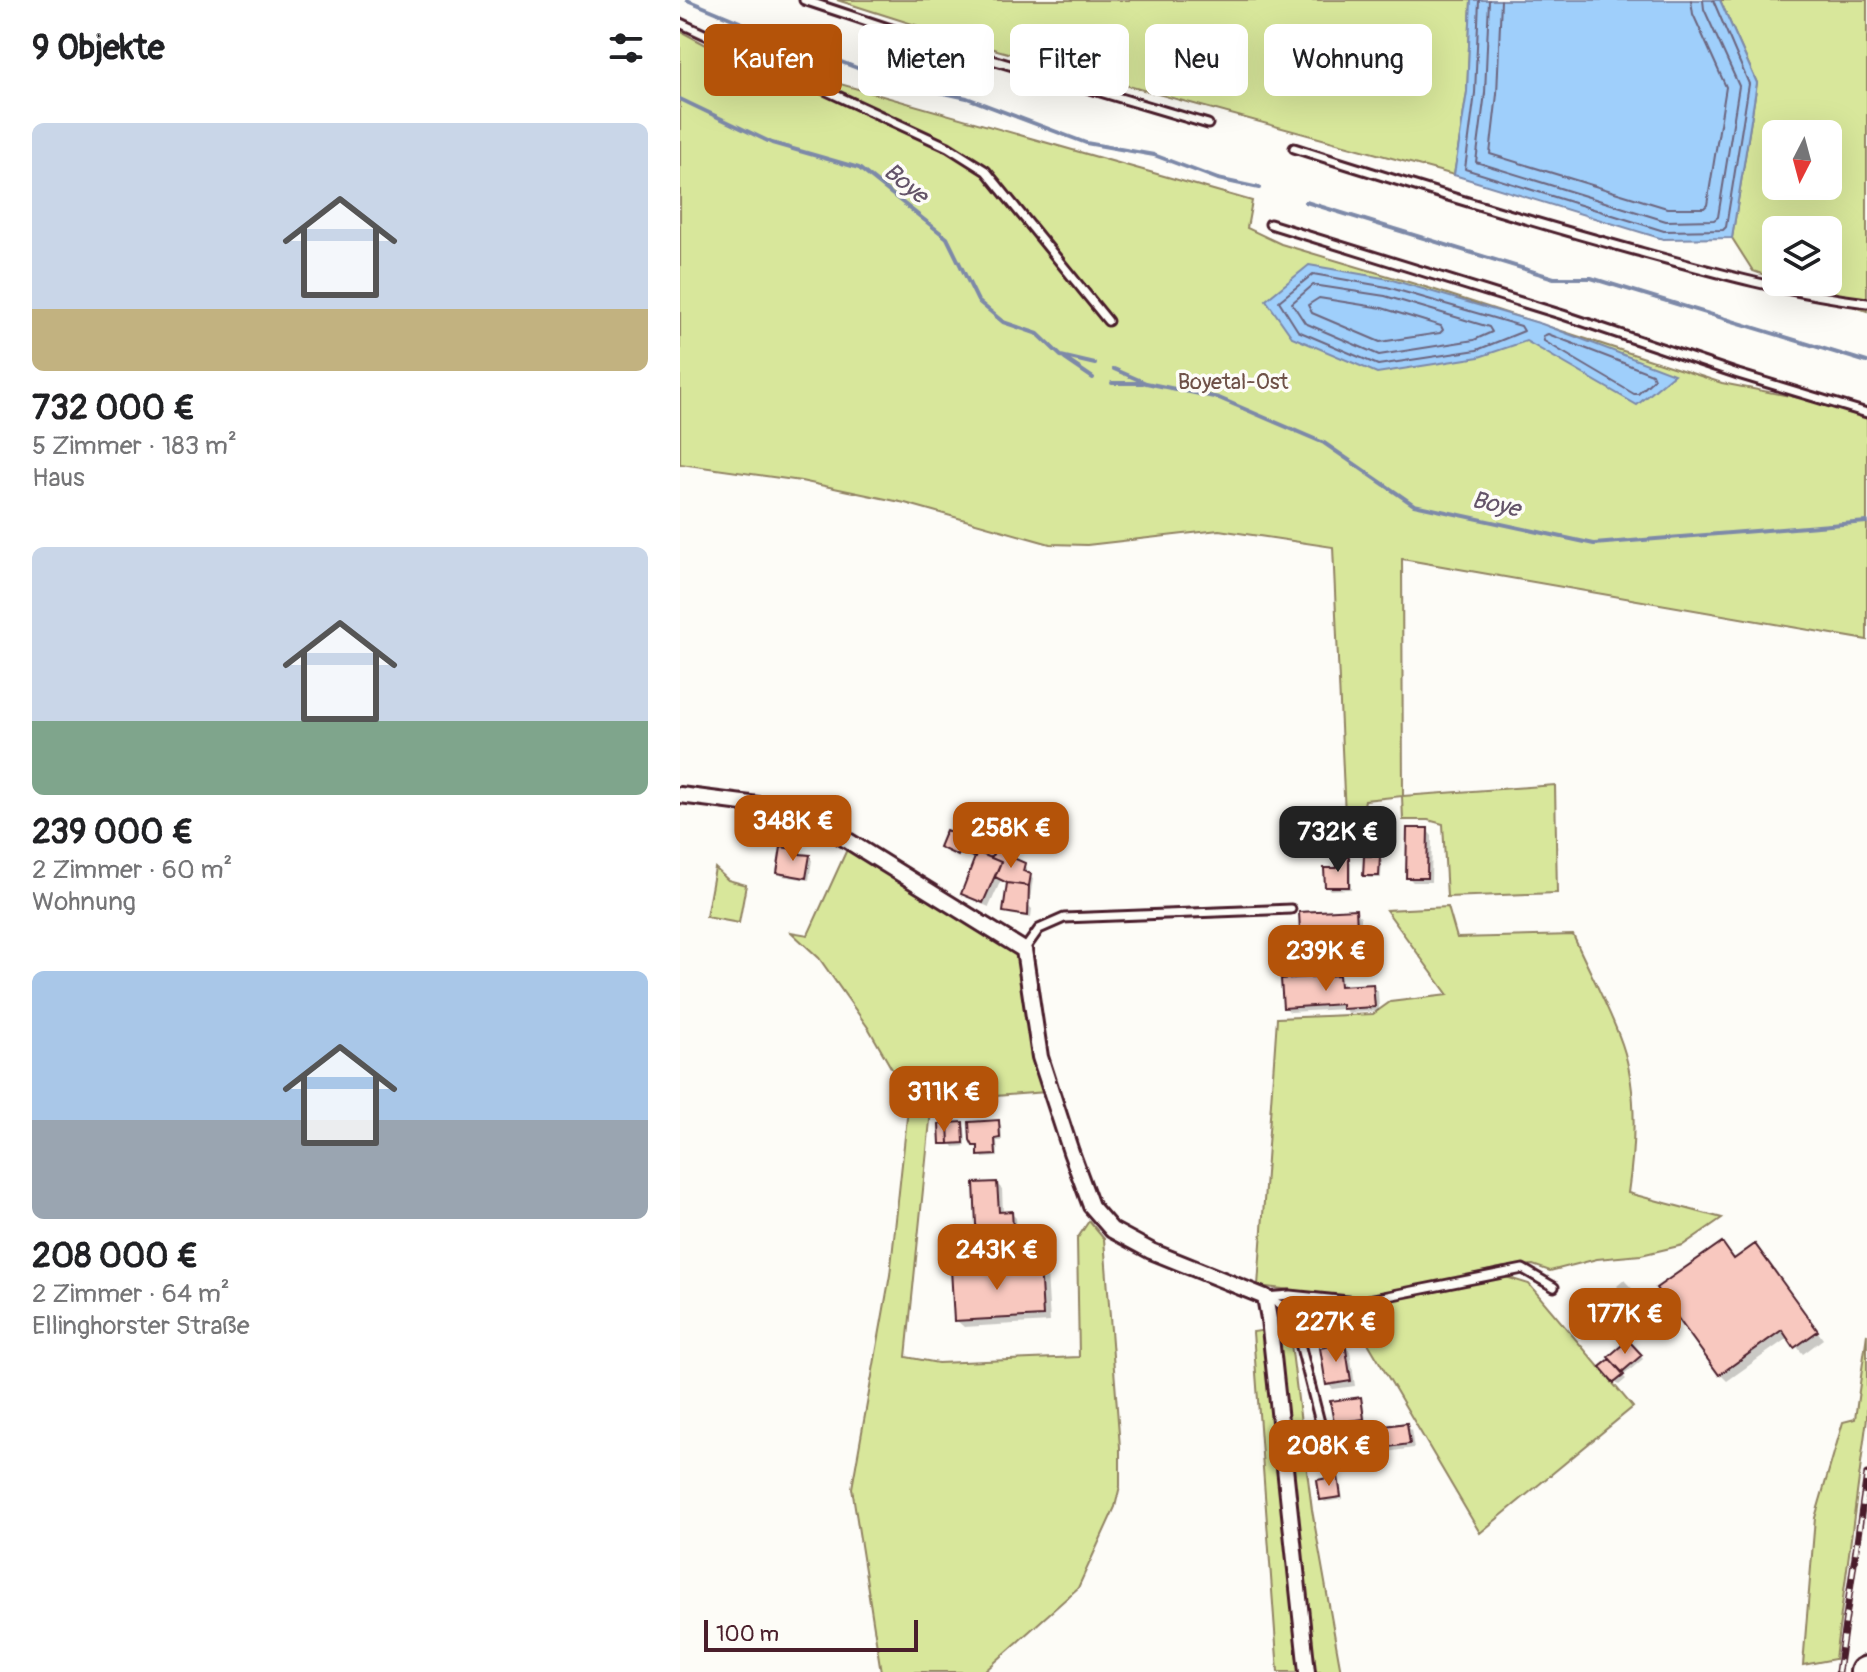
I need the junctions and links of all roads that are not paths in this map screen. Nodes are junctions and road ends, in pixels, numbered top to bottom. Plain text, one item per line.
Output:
1 (804, 0) edge
2 (680, 23) edge
3 (1208, 124) dead end
4 (1294, 148) dead end
5 (1270, 224) dead end
6 (1867, 303) edge
7 (1108, 321) dead end
8 (1867, 413) edge
9 (680, 795) edge
10 (1291, 909) dead end
11 (1024, 950) junction
12 (1554, 1287) dead end
13 (1265, 1297) junction
14 (1328, 1454) dead end
15 (1307, 1672) edge

1 - 3 lane
2 - 7 lane
4 - 6 lane
5 - 8 lane
9 - 11 street
10 - 11 lane
11 - 13 street
12 - 13 lane
13 - 14 lane
13 - 15 street

